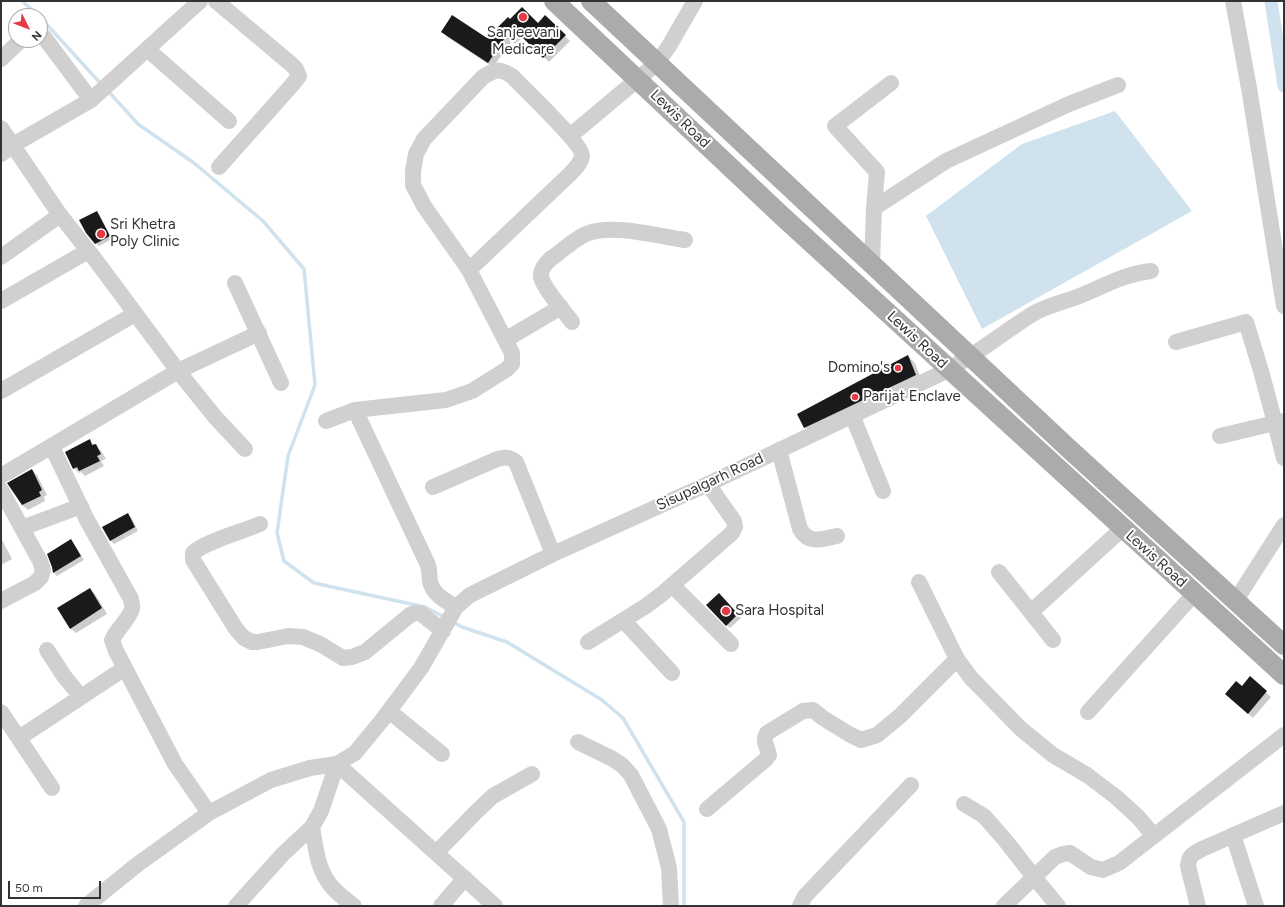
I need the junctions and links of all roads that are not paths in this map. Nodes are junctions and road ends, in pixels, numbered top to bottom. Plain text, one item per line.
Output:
1 (200, 1) edge
2 (216, 1) edge
3 (554, 1) edge
4 (591, 1) edge
5 (695, 1) edge
6 (1233, 1) edge
7 (48, 41) edge
8 (13, 48) edge
9 (147, 49) junction
10 (1, 59) edge
11 (657, 63) junction
12 (638, 79) junction
13 (891, 83) dead end
14 (1118, 85) dead end
15 (95, 96) junction
16 (229, 121) dead end
17 (1, 128) edge
18 (570, 136) junction
19 (7, 149) edge
20 (219, 167) dead end
21 (874, 208) junction
22 (60, 215) junction
23 (685, 240) dead end
24 (88, 251) junction
25 (1, 256) edge
26 (872, 264) junction
27 (469, 270) junction
28 (1151, 270) dead end
29 (235, 283) dead end
30 (1, 301) edge
31 (1284, 306) edge
32 (561, 307) junction
33 (135, 314) junction
34 (572, 322) dead end
35 (259, 333) junction
36 (505, 340) junction
37 (1176, 342) dead end
38 (970, 356) junction
39 (949, 369) junction
40 (178, 371) junction
41 (281, 383) dead end
42 (1, 390) edge
43 (355, 410) junction
44 (852, 415) junction
45 (326, 421) dead end
46 (1280, 422) edge
47 (1220, 436) dead end
48 (52, 447) junction
49 (245, 449) dead end
50 (779, 450) junction
51 (1284, 458) edge
52 (1, 476) edge
53 (708, 484) junction
54 (433, 487) dead end
55 (1, 490) edge
56 (883, 491) dead end
57 (80, 506) junction
58 (260, 524) dead end
59 (1284, 525) edge
60 (22, 528) junction
61 (1123, 528) junction
62 (837, 536) dead end
63 (553, 554) junction
64 (999, 572) dead end
65 (919, 582) dead end
66 (672, 585) junction
67 (1194, 593) junction
68 (1236, 600) junction
69 (1, 601) edge
70 (1031, 612) junction
71 (1221, 618) junction
72 (449, 619) junction
73 (624, 621) junction
74 (1053, 640) dead end
75 (588, 642) dead end
76 (731, 644) dead end
77 (1284, 645) edge
78 (48, 650) dead end
79 (956, 659) junction
80 (125, 668) junction
81 (672, 673) dead end
82 (1284, 675) edge
83 (81, 696) junction
84 (389, 711) junction
85 (1, 712) edge
86 (1088, 712) dead end
87 (1284, 735) edge
88 (19, 738) junction
89 (578, 742) dead end
90 (442, 754) dead end
91 (337, 764) junction
92 (532, 774) dead end
93 (911, 785) dead end
94 (52, 788) dead end
95 (964, 804) dead end
96 (707, 808) dead end
97 (209, 813) junction
98 (1284, 813) edge
99 (312, 827) junction
100 (1233, 835) junction
101 (1154, 836) junction
102 (436, 853) junction
103 (465, 878) junction
104 (1034, 878) junction
105 (1006, 905) edge
106 (86, 906) edge
107 (236, 906) edge
108 (354, 906) edge
109 (441, 906) edge
110 (495, 906) edge
111 (671, 906) edge
112 (800, 906) edge
113 (1058, 906) edge
114 (1198, 906) edge
115 (1256, 906) edge

1 - 9 street
2 - 20 street
3 - 12 main road, Lewis Road
4 - 11 main road, Lewis Road
5 - 11 street
6 - 31 street
7 - 15 street
8 - 10 street
9 - 15 street
9 - 16 street
11 - 12 street
11 - 26 main road, Lewis Road
12 - 18 street
12 - 39 main road, Lewis Road
13 - 21 street
14 - 21 street
15 - 19 street
17 - 19 street
18 - 27 street
18 - 27 street
19 - 22 street
21 - 26 street
22 - 24 street
22 - 25 street
23 - 32 street
24 - 30 street
24 - 33 street
26 - 38 main road, Lewis Road
27 - 36 street
28 - 38 street, Sisupalgarh Road
29 - 35 street
32 - 34 street
32 - 36 street
33 - 40 street
33 - 42 street
35 - 40 street
35 - 41 street
36 - 43 street
37 - 46 street
38 - 39 street, Sisupalgarh Road
38 - 68 main road, Lewis Road
39 - 44 street, Sisupalgarh Road
39 - 61 main road, Lewis Road
40 - 48 street
40 - 49 street
43 - 45 street
43 - 72 street
44 - 50 street, Sisupalgarh Road
44 - 56 street
46 - 47 street
46 - 51 street
48 - 52 street
48 - 57 street
50 - 53 street, Sisupalgarh Road
50 - 62 street
53 - 63 street, Sisupalgarh Road
53 - 66 street
54 - 63 street
55 - 60 street
57 - 60 street
57 - 80 street
58 - 72 street
59 - 68 street
60 - 69 street
61 - 67 main road, Lewis Road
61 - 70 street
63 - 72 street, Sisupalgarh Road
64 - 70 street
65 - 79 street
66 - 73 street
66 - 76 street
67 - 71 main road, Lewis Road
67 - 86 street
68 - 71 main road
68 - 77 main road, Lewis Road
70 - 74 street
71 - 82 main road, Lewis Road
72 - 84 street, Sisupalgarh Road
73 - 75 street
73 - 81 street
78 - 83 street
79 - 96 street
79 - 101 street
80 - 83 street
80 - 97 street
83 - 88 street
84 - 90 street
84 - 91 street, Sisupalgarh Road
85 - 88 street
87 - 101 street
88 - 94 street
89 - 111 street
91 - 97 street
91 - 99 street
91 - 102 street
92 - 102 street
93 - 112 street
95 - 104 street
97 - 106 street
98 - 100 street
99 - 107 street
99 - 108 street
100 - 114 street
100 - 115 street
101 - 104 street
102 - 103 street
103 - 109 street
103 - 110 street
104 - 105 street
104 - 113 street

